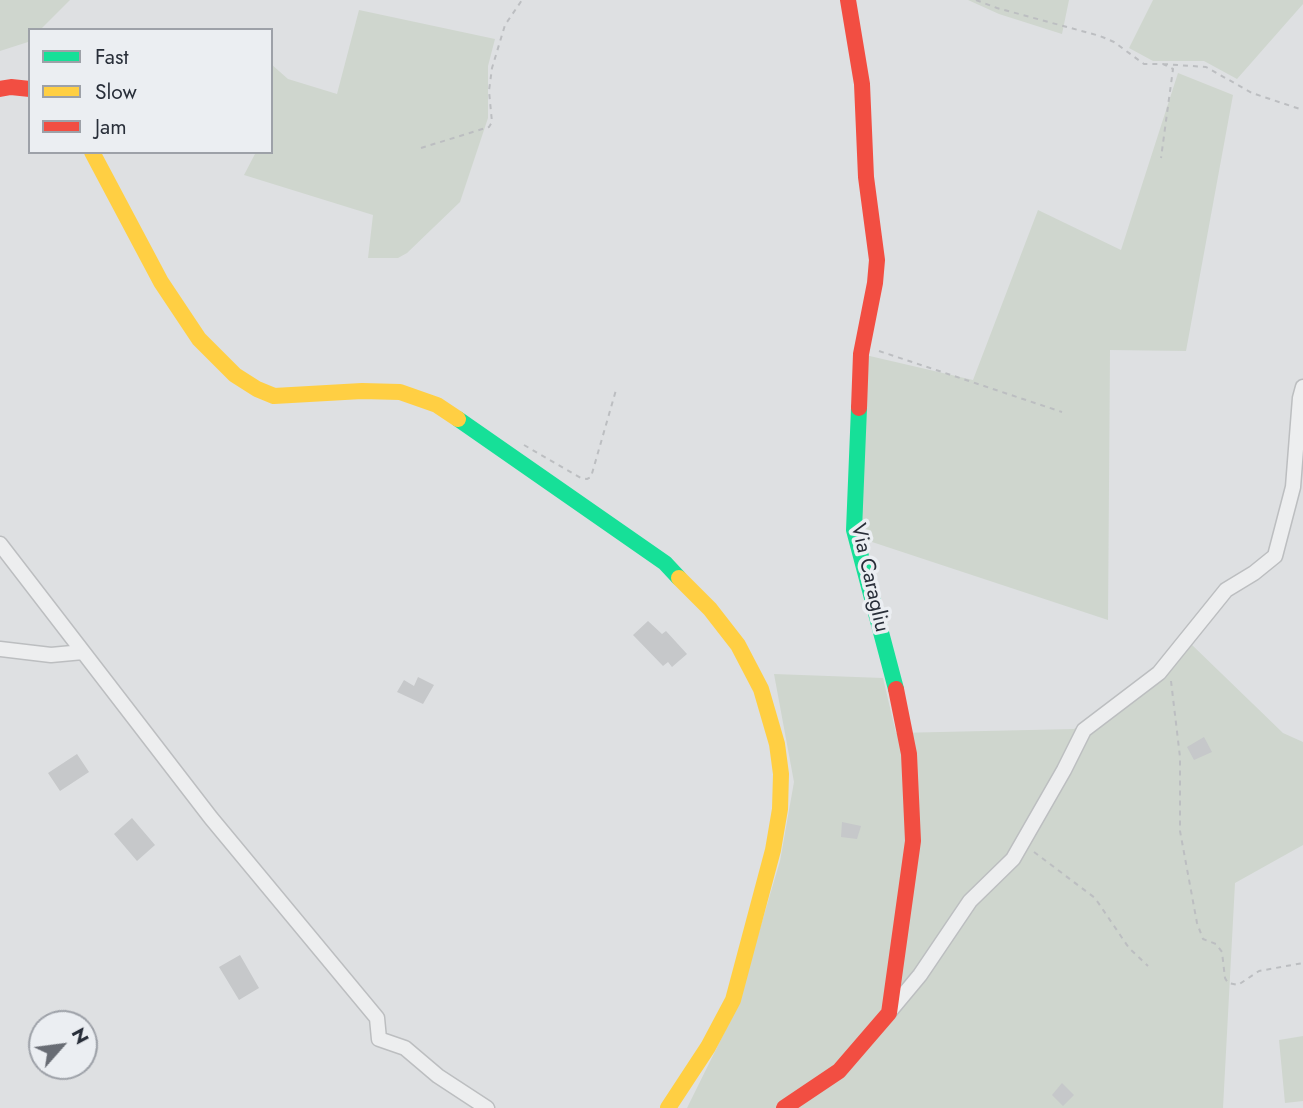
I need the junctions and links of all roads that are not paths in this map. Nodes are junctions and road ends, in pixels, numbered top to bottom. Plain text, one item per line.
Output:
1 (848, 0) edge
2 (0, 89) edge
3 (28, 89) edge
4 (93, 154) edge
5 (1303, 387) edge
6 (0, 544) edge
7 (0, 649) edge
8 (83, 652) junction
9 (889, 1013) junction
10 (487, 1108) edge
11 (668, 1108) edge
12 (784, 1108) edge

1 - 9 main road, Via Caragliu
2 - 3 main road
4 - 11 main road
5 - 9 street
6 - 8 street
7 - 8 street
8 - 10 street
9 - 12 main road

